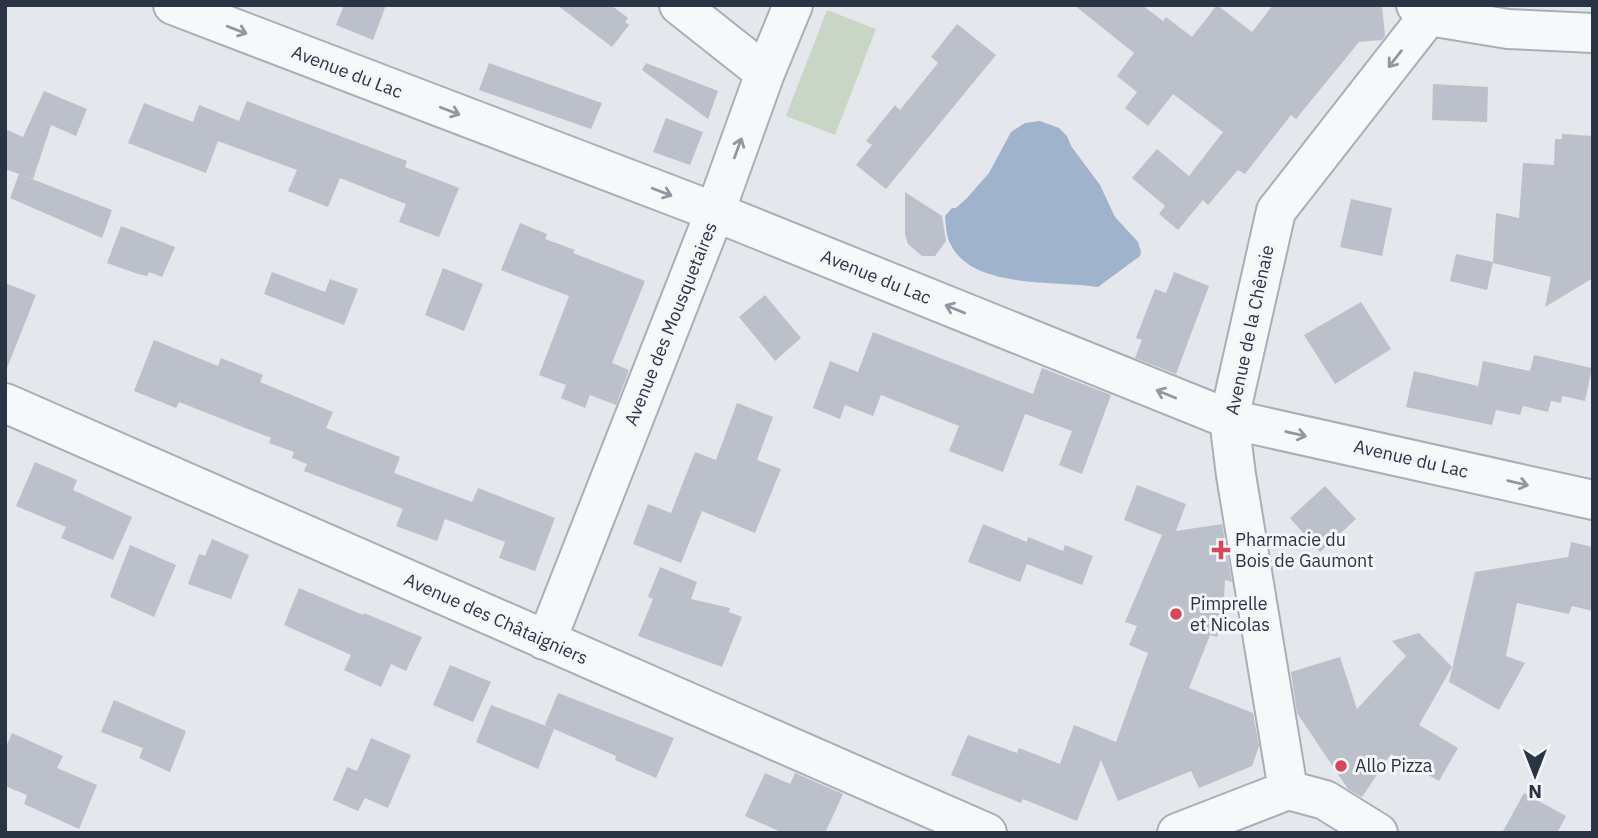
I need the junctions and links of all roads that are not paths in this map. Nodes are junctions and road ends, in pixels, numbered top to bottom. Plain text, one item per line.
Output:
1 (173, 5) edge
2 (679, 5) edge
3 (793, 5) edge
4 (1427, 9) edge
5 (1593, 33) edge
6 (765, 73) junction
7 (715, 212) junction
8 (5, 402) edge
9 (1229, 419) junction
10 (1593, 500) edge
11 (544, 640) junction
12 (1288, 790) junction
13 (987, 833) edge
14 (1177, 833) edge
15 (1378, 833) edge

1 -> 7 street, Avenue du Lac
2 - 6 street
3 - 6 street, Avenue des Mousquetaires
4 - 5 street
4 -> 9 street, Avenue de la Chênaie
7 -> 6 street, Avenue des Mousquetaires
9 -> 7 street, Avenue du Lac
7 - 11 street, Avenue des Mousquetaires
8 - 11 street, Avenue des Châtaigniers
9 -> 10 street, Avenue du Lac
9 - 12 street, Avenue de la Chênaie
11 - 13 street, Avenue des Châtaigniers
12 - 14 street
12 - 15 street

